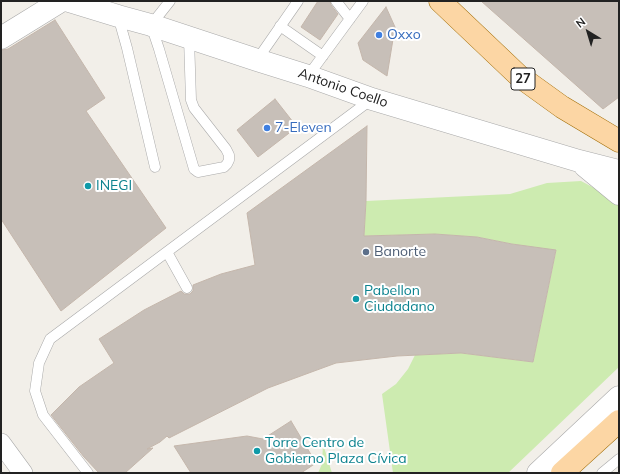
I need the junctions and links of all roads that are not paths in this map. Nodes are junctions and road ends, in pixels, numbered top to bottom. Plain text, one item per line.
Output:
1 (61, 1) edge
2 (69, 1) edge
3 (170, 1) edge
4 (298, 1) edge
5 (336, 1) edge
6 (363, 1) edge
7 (440, 1) edge
8 (118, 16) junction
9 (350, 19) junction
10 (151, 25) junction
11 (280, 26) junction
12 (1, 38) edge
13 (190, 38) junction
14 (323, 56) junction
15 (257, 60) junction
16 (308, 76) junction
17 (172, 98) junction
18 (372, 98) junction
19 (191, 100) junction
20 (619, 141) edge
21 (579, 161) junction
22 (155, 167) dead end
23 (619, 171) edge
24 (619, 194) edge
25 (167, 252) junction
26 (187, 288) dead end
27 (619, 397) edge
28 (619, 421) edge
29 (1, 443) edge
30 (619, 460) edge
31 (24, 473) edge
32 (88, 473) edge
33 (538, 473) edge
34 (562, 473) edge
35 (602, 473) edge

1 - 12 street
2 - 8 street, Antonio Coello
3 - 10 lane
4 - 11 lane
5 - 9 lane
6 - 9 lane
7 - 20 main road, 27
8 - 10 street, Antonio Coello
8 - 22 lane
9 - 14 lane
10 - 13 street, Antonio Coello
10 - 17 lane
11 - 14 lane
11 - 15 lane
13 - 15 street, Antonio Coello
13 - 19 lane
14 - 16 lane
15 - 16 street, Antonio Coello
16 - 18 street, Antonio Coello
17 - 19 lane
17 - 19 lane
18 - 21 street, Antonio Coello
18 - 25 lane
21 - 23 street, Antonio Coello
21 - 24 street
25 - 26 lane
25 - 32 lane
27 - 33 street
28 - 34 main road
29 - 31 street
30 - 35 lane

